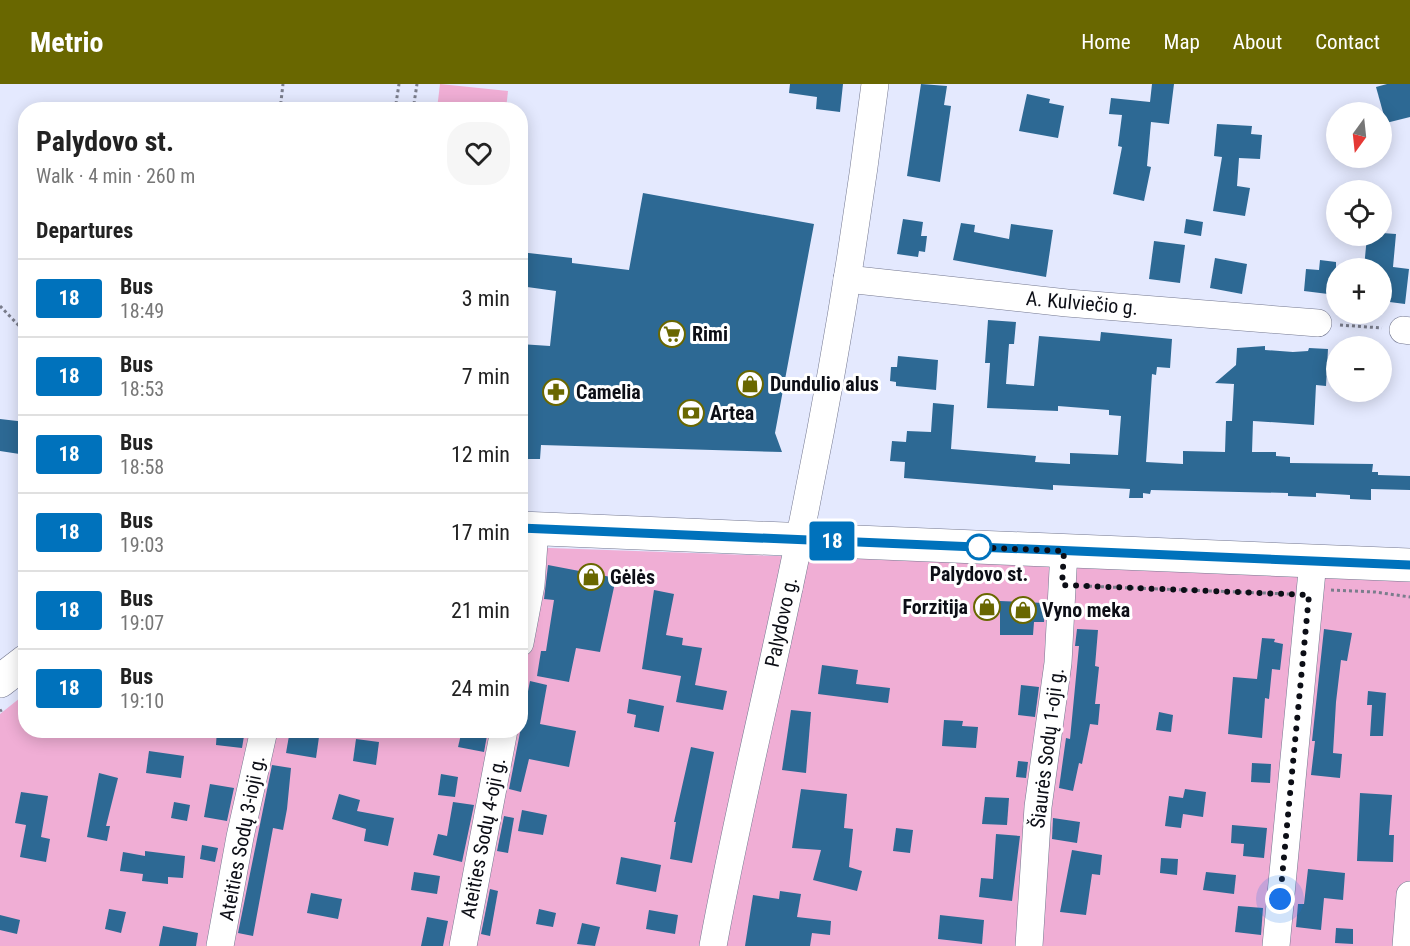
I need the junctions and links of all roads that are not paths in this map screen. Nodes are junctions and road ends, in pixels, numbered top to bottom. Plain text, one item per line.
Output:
1 (875, 84) edge
2 (847, 279) junction
3 (1318, 322) road end
4 (528, 528) edge
5 (799, 539) junction
6 (1064, 551) junction
7 (1313, 561) junction
8 (1410, 565) edge
9 (18, 674) edge
10 (1, 701) edge
11 (262, 738) edge
12 (502, 738) edge
13 (1410, 895) edge
14 (220, 946) edge
15 (463, 946) edge
16 (713, 946) edge
17 (1029, 946) edge
18 (1275, 946) edge
19 (1406, 946) edge

1 - 2 street, Palydovo g.
2 - 3 street, A. Kulviečio g.
2 - 5 street, Palydovo g.
4 - 5 main road
5 - 6 main road
5 - 16 street, Palydovo g.
6 - 7 main road
6 - 17 street, Šiaurės Sodų 1-oji g.
7 - 8 main road
7 - 18 street
9 - 10 main road
11 - 14 street, Ateities Sodų 3-ioji g.
12 - 15 street, Ateities Sodų 4-oji g.
13 - 19 street

